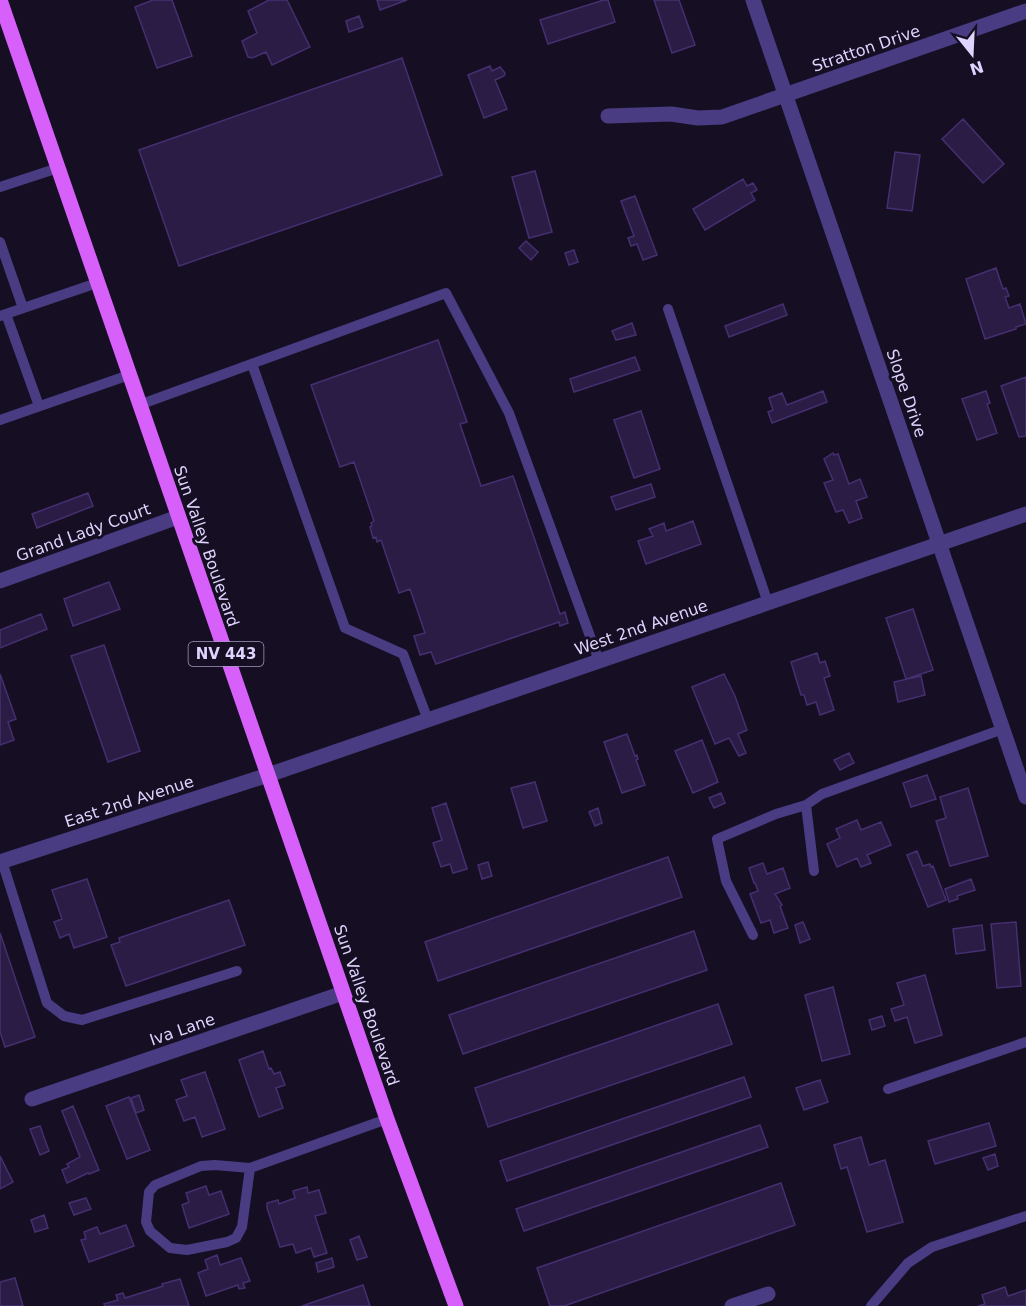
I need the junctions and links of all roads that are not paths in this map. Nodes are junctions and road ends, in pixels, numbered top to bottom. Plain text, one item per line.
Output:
1 (0, 0) edge
2 (753, 0) edge
3 (1026, 11) edge
4 (786, 96) junction
5 (608, 116) dead end
6 (58, 168) junction
7 (0, 188) edge
8 (0, 242) edge
9 (97, 283) junction
10 (22, 308) junction
11 (668, 309) dead end
12 (3, 315) edge
13 (252, 364) junction
14 (129, 375) junction
15 (139, 405) junction
16 (39, 406) junction
17 (0, 420) edge
18 (1026, 514) edge
19 (178, 517) junction
20 (939, 544) junction
21 (0, 581) edge
22 (768, 603) junction
23 (599, 661) junction
24 (428, 720) junction
25 (1003, 729) junction
26 (268, 775) junction
27 (1026, 797) edge
28 (806, 805) junction
29 (1, 861) edge
30 (814, 871) dead end
31 (753, 935) dead end
32 (237, 971) dead end
33 (343, 993) junction
34 (1026, 1042) edge
35 (888, 1089) dead end
36 (32, 1099) dead end
37 (387, 1119) junction
38 (250, 1168) junction
39 (1026, 1216) edge
40 (768, 1294) dead end
41 (456, 1306) edge
42 (732, 1306) edge
43 (871, 1306) edge

1 - 6 main road, Sun Valley Boulevard / NV 443
2 - 4 street, Slope Drive
3 - 4 street, Stratton Drive
4 - 5 street, Stratton Drive
4 - 20 street, Slope Drive
6 - 7 lane
6 - 9 main road, Sun Valley Boulevard / NV 443
8 - 10 lane
9 - 10 lane
9 - 14 main road, Sun Valley Boulevard / NV 443
10 - 12 lane
11 - 22 lane
12 - 16 lane
13 - 15 lane
13 - 23 lane
13 - 24 lane
14 - 15 main road, Sun Valley Boulevard / NV 443
14 - 16 lane
15 - 19 main road, Sun Valley Boulevard / NV 443
16 - 17 lane
18 - 20 street, West 2nd Avenue
19 - 21 street, Grand Lady Court
19 - 26 main road, Sun Valley Boulevard / NV 443
20 - 22 street, West 2nd Avenue
20 - 25 street, Slope Drive
22 - 23 street, West 2nd Avenue
23 - 24 street, West 2nd Avenue
24 - 26 street, West 2nd Avenue
25 - 27 street, Slope Drive
25 - 28 lane
26 - 29 street, East 2nd Avenue
26 - 33 main road, Sun Valley Boulevard / NV 443
28 - 30 lane
28 - 31 lane
29 - 32 lane
33 - 36 street, Iva Lane
33 - 37 main road, Sun Valley Boulevard / NV 443
34 - 35 lane
37 - 38 lane
37 - 41 main road, Sun Valley Boulevard / NV 443
38 - 38 lane
39 - 43 lane
40 - 42 street

